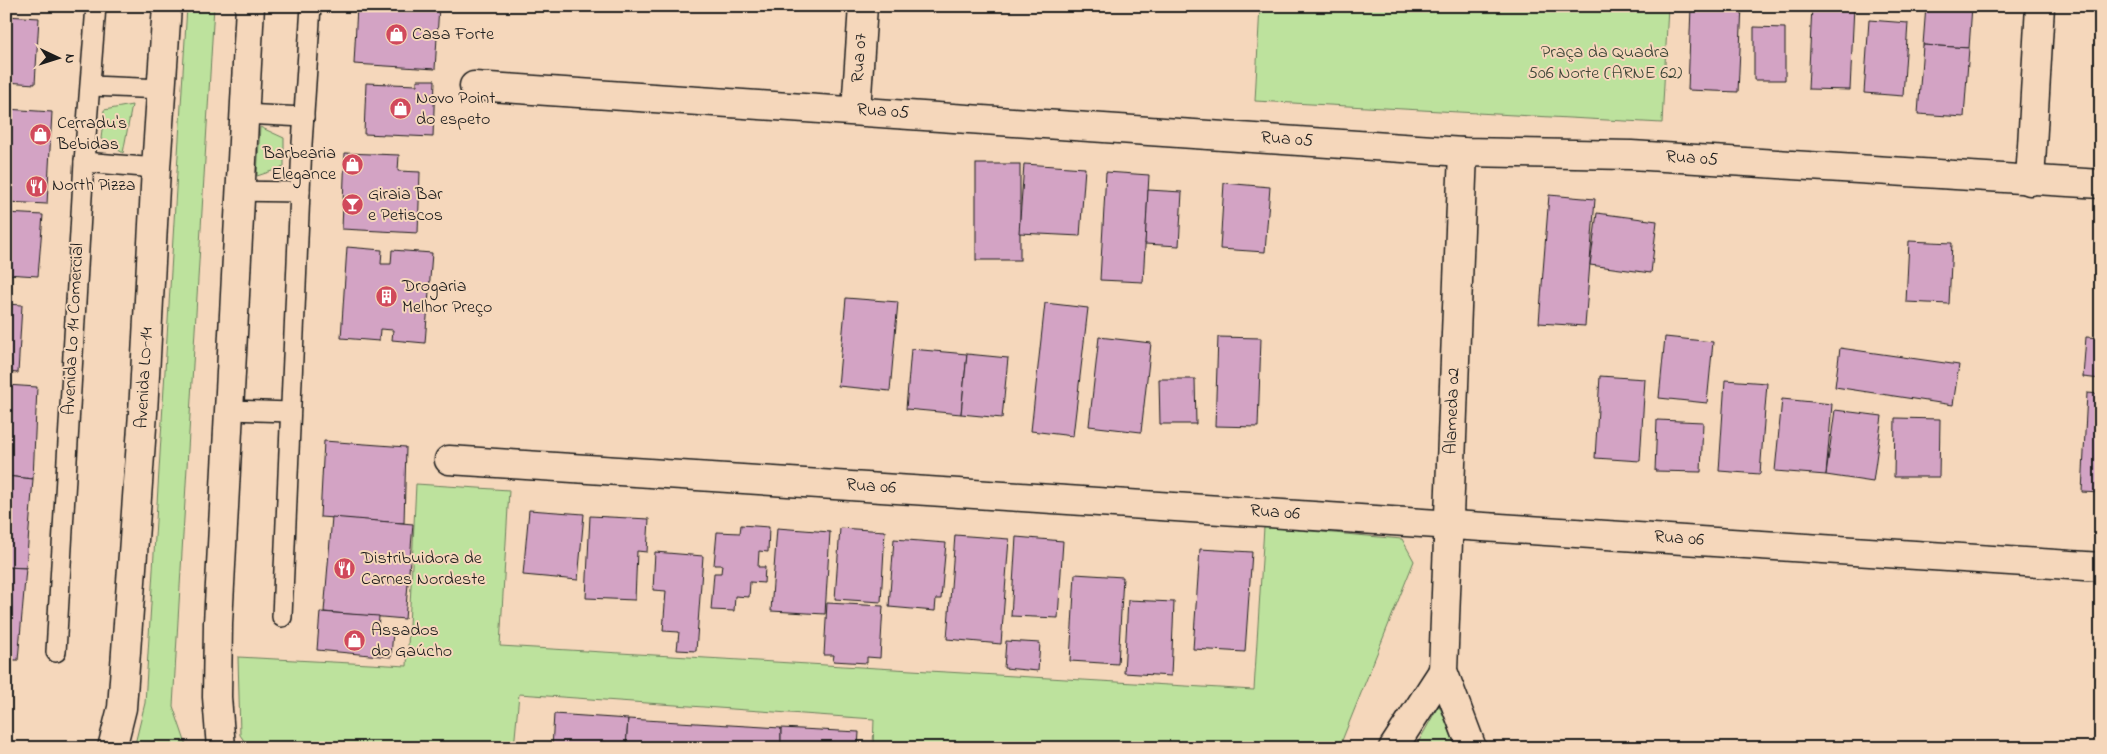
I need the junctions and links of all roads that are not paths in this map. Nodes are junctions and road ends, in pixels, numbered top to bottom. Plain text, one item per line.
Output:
1 (96, 6) edge
2 (167, 6) edge
3 (250, 6) edge
4 (311, 6) edge
5 (863, 6) edge
6 (2040, 6) edge
7 (91, 86) junction
8 (474, 86) dead end
9 (162, 88) junction
10 (856, 110) junction
11 (244, 114) junction
12 (304, 117) junction
13 (1463, 152) junction
14 (84, 162) junction
15 (156, 168) junction
16 (2030, 181) junction
17 (2101, 184) edge
18 (240, 190) junction
19 (300, 192) junction
20 (228, 410) junction
21 (290, 412) junction
22 (449, 460) dead end
23 (1449, 525) junction
24 (2101, 567) edge
25 (282, 617) dead end
26 (56, 652) dead end
27 (1444, 671) junction
28 (112, 748) edge
29 (221, 748) edge
30 (1393, 748) edge
31 (1472, 748) edge

1 - 7 lane, Avenida Lo 14 Comercial
2 - 9 street, Avenida LO-14
3 - 11 street
4 - 12 lane
5 - 10 street, Rua 07
6 - 16 street
7 - 9 lane
7 - 14 lane, Avenida Lo 14 Comercial
8 - 10 street, Rua 05
9 - 15 street, Avenida LO-14
10 - 13 street, Rua 05
11 - 12 lane
11 - 18 street
12 - 19 lane
13 - 16 street, Rua 05
13 - 23 street, Alameda 02
14 - 15 lane
14 - 26 lane, Avenida Lo 14 Comercial
15 - 28 street, Avenida LO-14
16 - 17 street, Rua 05
18 - 19 lane
18 - 20 street
19 - 21 lane
20 - 21 lane
20 - 29 street
21 - 25 lane
22 - 23 street, Rua 06
23 - 24 street, Rua 06
23 - 27 street, Alameda 02
27 - 30 street
27 - 31 street

